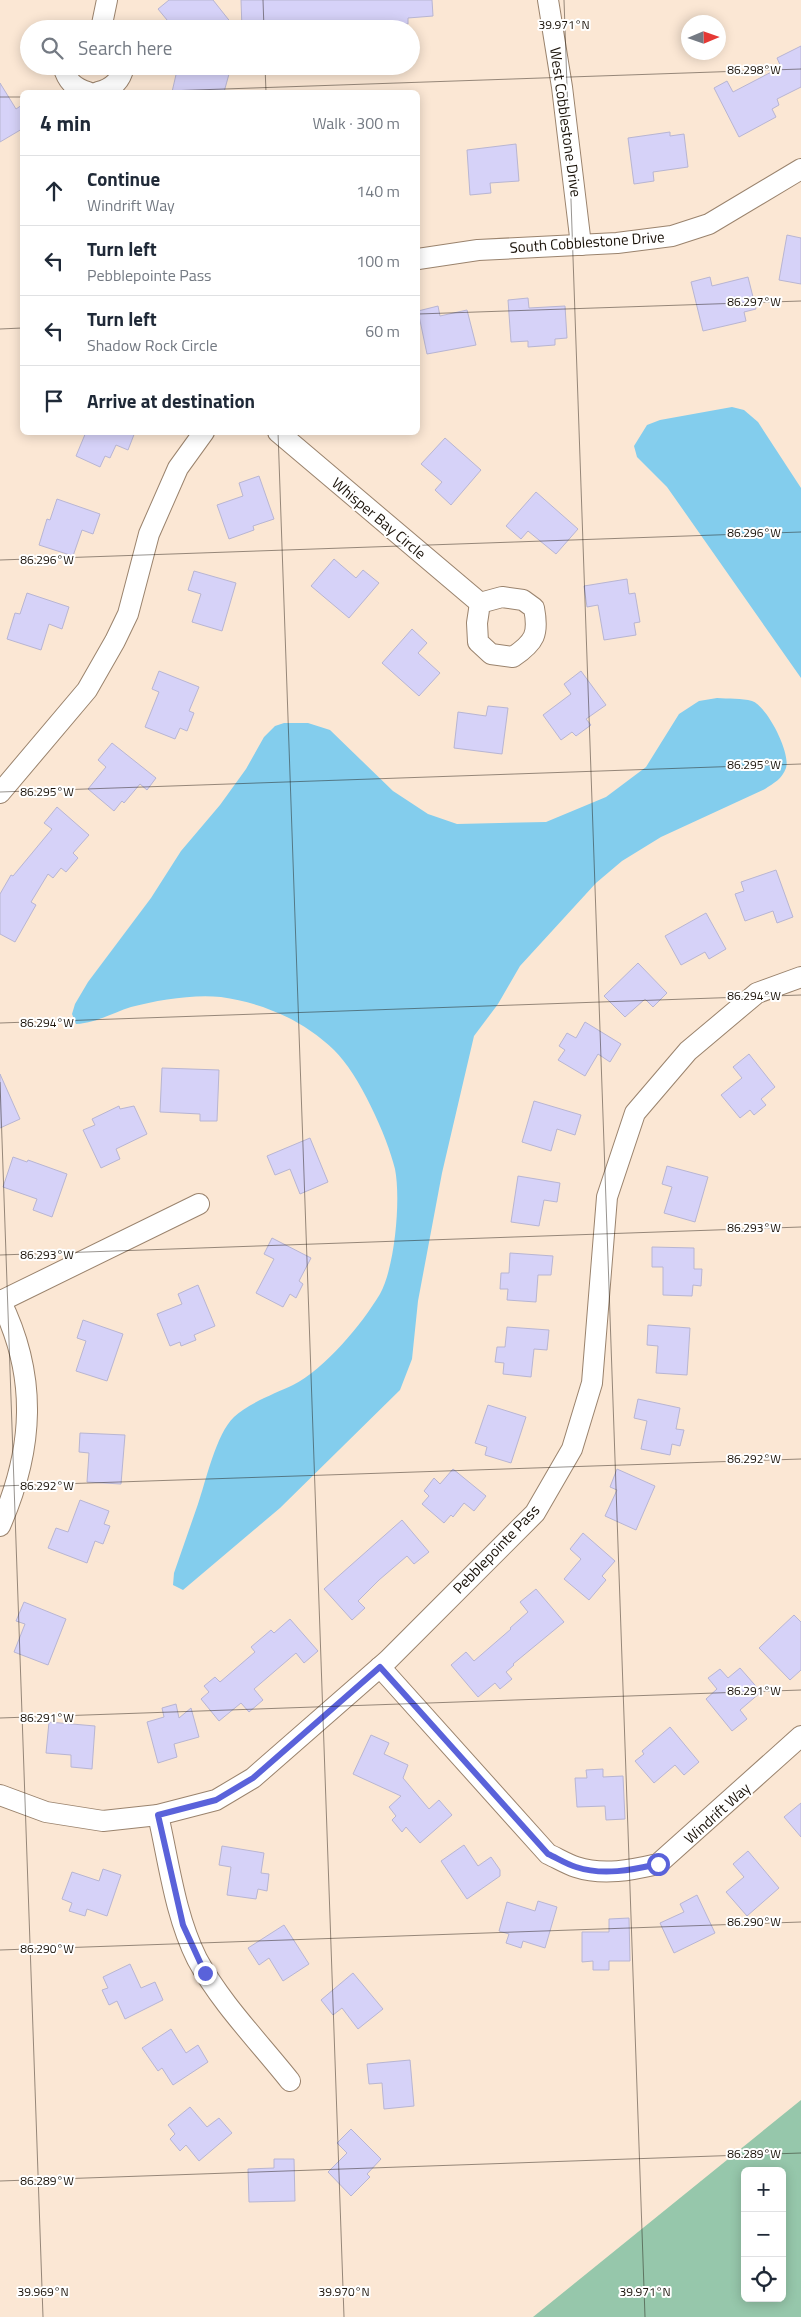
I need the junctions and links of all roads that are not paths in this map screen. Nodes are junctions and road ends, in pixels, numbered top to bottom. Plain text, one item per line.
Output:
1 (107, 0) edge
2 (548, 0) edge
3 (103, 20) edge
4 (66, 75) edge
5 (120, 75) edge
6 (84, 90) edge
7 (106, 90) edge
8 (801, 169) edge
9 (581, 245) junction
10 (420, 259) edge
11 (202, 435) edge
12 (282, 435) edge
13 (480, 603) dead end
14 (0, 793) edge
15 (801, 977) edge
16 (199, 1204) dead end
17 (0, 1300) edge
18 (0, 1526) edge
19 (380, 1667) junction
20 (801, 1736) edge
21 (0, 1795) edge
22 (158, 1815) junction
23 (290, 2081) dead end

1 - 3 street
2 - 9 street, West Cobblestone Drive
4 - 6 street
5 - 7 street
8 - 9 street, South Cobblestone Drive
9 - 10 street, South Cobblestone Drive
11 - 14 street
12 - 13 street, Whisper Bay Circle
15 - 19 street, Pebblepointe Pass
16 - 17 street
17 - 18 street
19 - 20 street, Windrift Way
19 - 22 street, Pebblepointe Pass
21 - 22 street, Pebblepointe Pass
22 - 23 street

